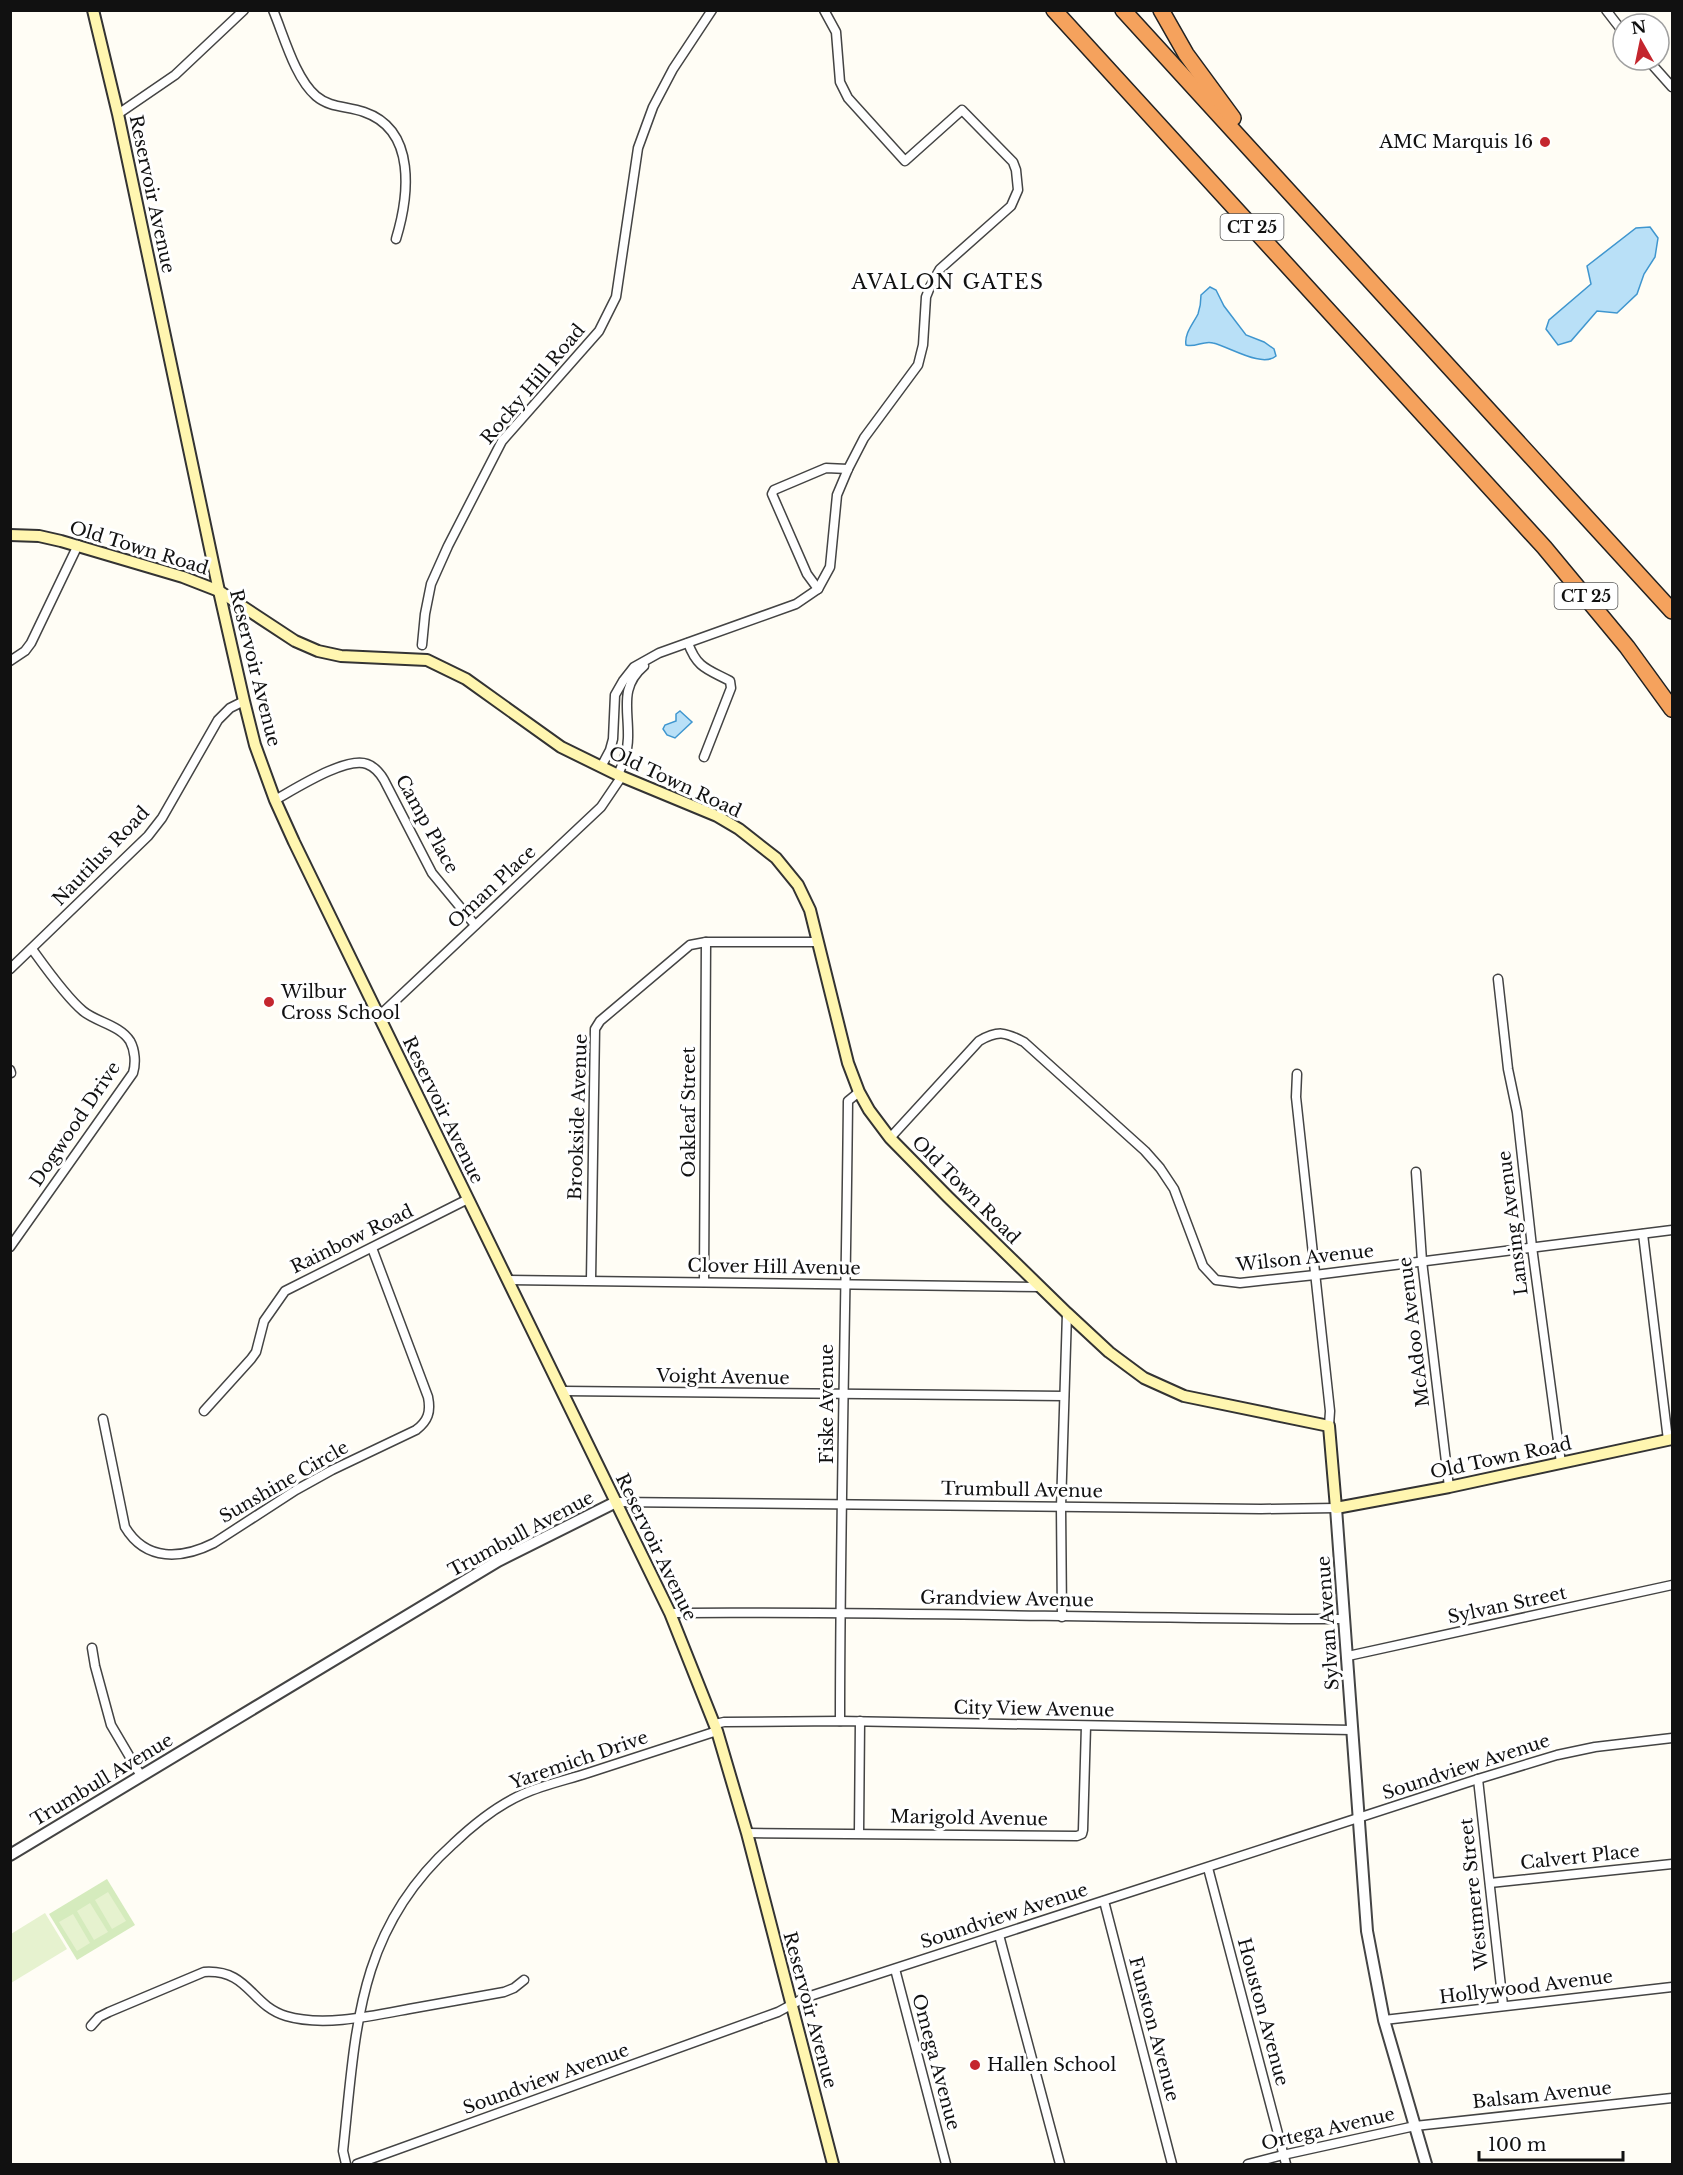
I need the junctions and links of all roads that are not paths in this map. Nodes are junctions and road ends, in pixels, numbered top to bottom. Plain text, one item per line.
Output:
1 (93, 10) edge
2 (244, 10) edge
3 (273, 10) edge
4 (712, 10) edge
5 (824, 10) edge
6 (1052, 10) edge
7 (1123, 10) edge
8 (1161, 10) edge
9 (1659, 72) edge
10 (1672, 87) edge
11 (118, 114) junction
12 (1295, 199) junction
13 (396, 239) dead end
14 (848, 469) junction
15 (10, 535) edge
16 (78, 545) junction
17 (818, 589) junction
18 (219, 591) junction
19 (1672, 611) edge
20 (688, 642) junction
21 (422, 645) dead end
22 (675, 647) junction
23 (10, 661) edge
24 (1647, 674) junction
25 (244, 701) junction
26 (1672, 709) edge
27 (1672, 717) edge
28 (704, 758) dead end
29 (601, 767) junction
30 (620, 776) junction
31 (275, 800) junction
32 (475, 925) junction
33 (706, 942) junction
34 (818, 942) junction
35 (32, 949) junction
36 (10, 969) edge
37 (1498, 979) dead end
38 (379, 1016) junction
39 (1297, 1074) dead end
40 (859, 1092) junction
41 (890, 1138) junction
42 (1416, 1173) dead end
43 (468, 1199) junction
44 (1672, 1230) edge
45 (1643, 1234) junction
46 (10, 1247) edge
47 (1532, 1247) junction
48 (372, 1248) junction
49 (1422, 1261) junction
50 (1315, 1275) junction
51 (508, 1280) junction
52 (591, 1280) junction
53 (704, 1282) junction
54 (846, 1284) junction
55 (1040, 1287) junction
56 (1067, 1313) junction
57 (563, 1391) junction
58 (842, 1395) junction
59 (1064, 1396) junction
60 (204, 1411) dead end
61 (102, 1419) dead end
62 (1329, 1426) junction
63 (1670, 1440) edge
64 (1561, 1463) junction
65 (1449, 1487) junction
66 (616, 1502) junction
67 (843, 1503) junction
68 (1061, 1507) junction
69 (1336, 1508) junction
70 (1672, 1585) edge
71 (840, 1612) junction
72 (670, 1613) junction
73 (1062, 1617) junction
74 (1344, 1619) junction
75 (92, 1648) dead end
76 (1348, 1656) junction
77 (840, 1721) junction
78 (860, 1722) junction
79 (1086, 1726) junction
80 (716, 1728) junction
81 (1352, 1730) junction
82 (1672, 1738) edge
83 (141, 1776) junction
84 (1478, 1779) junction
85 (1358, 1820) junction
86 (747, 1833) junction
87 (859, 1833) junction
88 (10, 1855) edge
89 (1672, 1864) edge
90 (1208, 1868) junction
91 (1490, 1883) junction
92 (1104, 1901) junction
93 (999, 1935) junction
94 (895, 1969) junction
95 (524, 1980) dead end
96 (1672, 1986) edge
97 (792, 2006) junction
98 (1503, 2006) junction
99 (358, 2018) junction
100 (1384, 2020) junction
101 (91, 2026) dead end
102 (1672, 2098) edge
103 (1415, 2126) junction
104 (1283, 2155) junction
105 (346, 2164) edge
106 (357, 2164) edge
107 (833, 2164) edge
108 (946, 2164) edge
109 (1060, 2164) edge
110 (1172, 2164) edge
111 (1248, 2164) edge
112 (1286, 2164) edge
113 (1426, 2164) edge

1 - 11 main road, Reservoir Avenue
2 - 11 street
3 - 13 street
4 - 21 street, Rocky Hill Road
5 - 14 street
6 - 24 highway, CT 25
7 - 12 highway, CT 25
8 - 12 highway
9 - 10 street
11 - 18 main road, Reservoir Avenue
12 - 19 highway, CT 25
14 - 17 street
14 - 17 street
15 - 16 main road, Old Town Road
16 - 18 main road, Old Town Road
16 - 23 street
17 - 20 street
18 - 25 main road, Reservoir Avenue
18 - 29 main road, Old Town Road
20 - 22 street
20 - 28 street
22 - 29 street
22 - 30 street
24 - 26 highway, CT 25
24 - 27 highway
25 - 31 main road, Reservoir Avenue
25 - 35 street, Nautilus Road
29 - 30 main road, Old Town Road
30 - 32 street, Oman Place
30 - 34 main road, Old Town Road
31 - 32 street, Camp Place
31 - 38 main road, Reservoir Avenue
32 - 38 street, Oman Place
33 - 34 street, Brookside Avenue
33 - 52 street, Brookside Avenue
33 - 53 street, Oakleaf Street
34 - 40 main road, Old Town Road
35 - 36 street, Nautilus Road
35 - 46 street, Dogwood Drive
37 - 47 street, Lansing Avenue
38 - 43 main road, Reservoir Avenue
39 - 50 street, Sylvan Avenue
40 - 41 main road, Old Town Road
40 - 54 street, Fiske Avenue
41 - 50 street, Wilson Avenue
41 - 55 main road, Old Town Road
42 - 49 street, McAdoo Avenue
43 - 48 street, Rainbow Road
43 - 51 main road, Reservoir Avenue
44 - 45 street, Wilson Avenue
45 - 47 street, Wilson Avenue
45 - 63 street
47 - 49 street, Wilson Avenue
47 - 64 street, Lansing Avenue
48 - 60 street, Rainbow Road
48 - 61 street, Sunshine Circle
49 - 50 street, Wilson Avenue
49 - 65 street, McAdoo Avenue
50 - 62 street, Sylvan Avenue
51 - 52 street, Clover Hill Avenue
51 - 57 main road, Reservoir Avenue
52 - 53 street, Clover Hill Avenue
53 - 54 street, Clover Hill Avenue
54 - 55 street, Clover Hill Avenue
54 - 58 street, Fiske Avenue
55 - 56 main road, Old Town Road
56 - 59 street
56 - 62 main road, Old Town Road
57 - 58 street, Voight Avenue
57 - 66 main road, Reservoir Avenue
58 - 59 street, Voight Avenue
58 - 67 street, Fiske Avenue
59 - 68 street
62 - 69 main road, Sylvan Avenue
63 - 64 main road, Old Town Road
64 - 65 main road, Old Town Road
65 - 69 main road, Old Town Road
66 - 67 street, Trumbull Avenue
66 - 72 main road, Reservoir Avenue
66 - 83 street, Trumbull Avenue
67 - 68 street, Trumbull Avenue
67 - 71 street, Fiske Avenue
68 - 69 street, Trumbull Avenue
68 - 73 street
69 - 74 street, Sylvan Avenue
70 - 76 street, Sylvan Street
71 - 72 street, Grandview Avenue
71 - 73 street, Grandview Avenue
71 - 77 street, Fiske Avenue
72 - 80 main road, Reservoir Avenue
73 - 74 street, Grandview Avenue
74 - 76 street, Sylvan Avenue
75 - 83 street
76 - 81 street, Sylvan Avenue
77 - 78 street, City View Avenue
77 - 80 street, City View Avenue
78 - 79 street, City View Avenue
78 - 87 street
79 - 81 street, City View Avenue
79 - 87 street, Marigold Avenue
80 - 86 main road, Reservoir Avenue
80 - 99 street, Yaremich Drive
81 - 85 street, Sylvan Avenue
82 - 84 street, Soundview Avenue
83 - 88 street, Trumbull Avenue
84 - 85 street, Soundview Avenue
84 - 91 street, Westmere Street
85 - 90 street, Soundview Avenue
85 - 100 street, Sylvan Avenue
86 - 87 street, Marigold Avenue
86 - 97 main road, Reservoir Avenue
89 - 91 street, Calvert Place
90 - 92 street, Soundview Avenue
90 - 104 street, Houston Avenue
91 - 98 street, Westmere Street
92 - 93 street, Soundview Avenue
92 - 110 street, Funston Avenue
93 - 94 street, Soundview Avenue
93 - 109 street
94 - 97 street, Soundview Avenue
94 - 108 street, Omega Avenue
95 - 99 street
96 - 98 street, Hollywood Avenue
97 - 106 street, Soundview Avenue
97 - 107 main road, Reservoir Avenue
98 - 100 street, Hollywood Avenue
99 - 101 street
99 - 105 street, Yaremich Drive
100 - 103 street, Sylvan Avenue
102 - 103 street, Balsam Avenue
103 - 104 street, Ortega Avenue
103 - 113 street, Sylvan Avenue
104 - 111 street, Ortega Avenue
104 - 112 street, Houston Avenue

